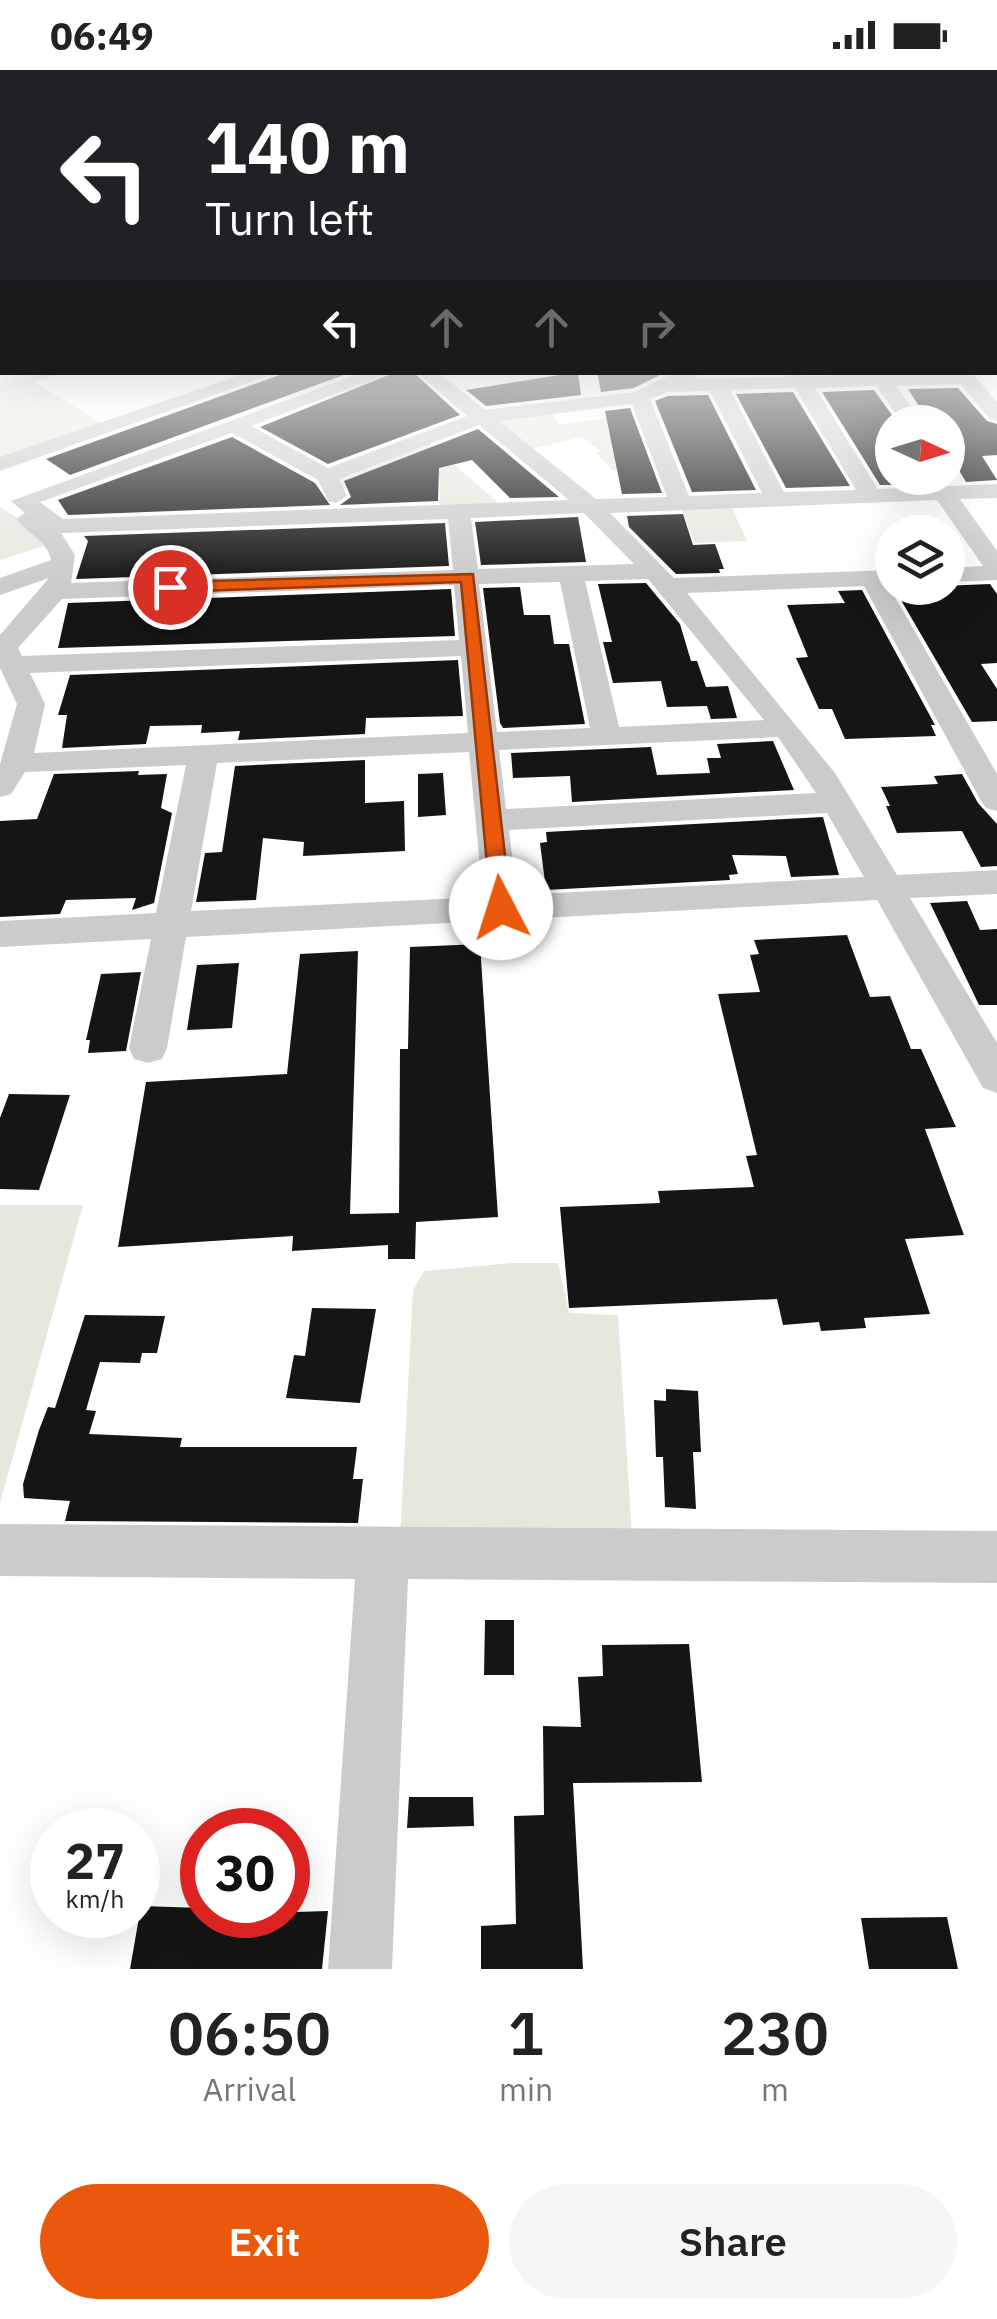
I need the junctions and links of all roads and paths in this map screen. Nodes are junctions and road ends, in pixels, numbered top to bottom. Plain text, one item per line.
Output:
1 (165, 408) edge
2 (286, 408) edge
3 (470, 408) edge
4 (553, 408) edge
5 (646, 408) edge
6 (729, 408) edge
7 (817, 408) edge
8 (482, 417) junction
9 (235, 426) junction
10 (0, 464) edge
11 (327, 476) junction
12 (965, 488) edge
13 (997, 492) edge
14 (880, 495) edge
15 (956, 495) edge
16 (872, 496) junction
17 (776, 500) junction
18 (0, 502) edge
19 (680, 503) junction
20 (591, 507) junction
21 (459, 512) junction
22 (346, 516) junction
23 (42, 527) junction
24 (63, 564) junction
25 (997, 571) edge
26 (572, 574) junction
27 (965, 574) edge
28 (468, 577) junction
29 (662, 578) junction
30 (875, 578) edge
31 (0, 587) edge
32 (58, 591) junction
33 (896, 605) edge
34 (475, 647) junction
35 (5, 655) edge
36 (786, 728) junction
37 (607, 736) junction
38 (486, 742) junction
39 (203, 754) junction
40 (8, 775) edge
41 (997, 801) edge
42 (836, 802) junction
43 (493, 820) junction
44 (997, 882) edge
45 (883, 888) junction
46 (501, 908) junction
47 (172, 926) junction
48 (0, 934) edge
49 (984, 1032) edge
50 (148, 1048) dead end
51 (997, 1077) edge
52 (0, 1550) edge
53 (383, 1551) junction
54 (997, 1557) edge
55 (360, 1969) edge

1 - 10 street
2 - 9 street
3 - 8 street
4 - 8 street
5 - 19 street
6 - 17 street
7 - 16 street
8 - 11 street
8 - 20 street
9 - 11 street
9 - 23 street
11 - 22 street
12 - 13 street
14 - 16 street
15 - 25 street
16 - 17 street
17 - 19 street
18 - 23 street
19 - 20 street
20 - 21 street
20 - 29 street
21 - 22 street
21 - 28 street
22 - 23 street
23 - 24 street
24 - 31 street
24 - 32 street
25 - 27 street
26 - 28 street
26 - 29 street
26 - 37 street
28 - 32 street
28 - 34 street
29 - 30 street
29 - 36 street
32 - 35 street
33 - 41 street
34 - 35 street
34 - 38 street
35 - 40 street
36 - 37 street
36 - 42 street
37 - 38 street
38 - 39 street
38 - 43 street
39 - 40 street
39 - 47 street
42 - 43 street
42 - 45 street
43 - 46 street
44 - 45 street
45 - 46 street
45 - 49 street
46 - 47 street
47 - 48 street
47 - 50 street
49 - 51 street
52 - 53 street
53 - 54 street
53 - 55 street

